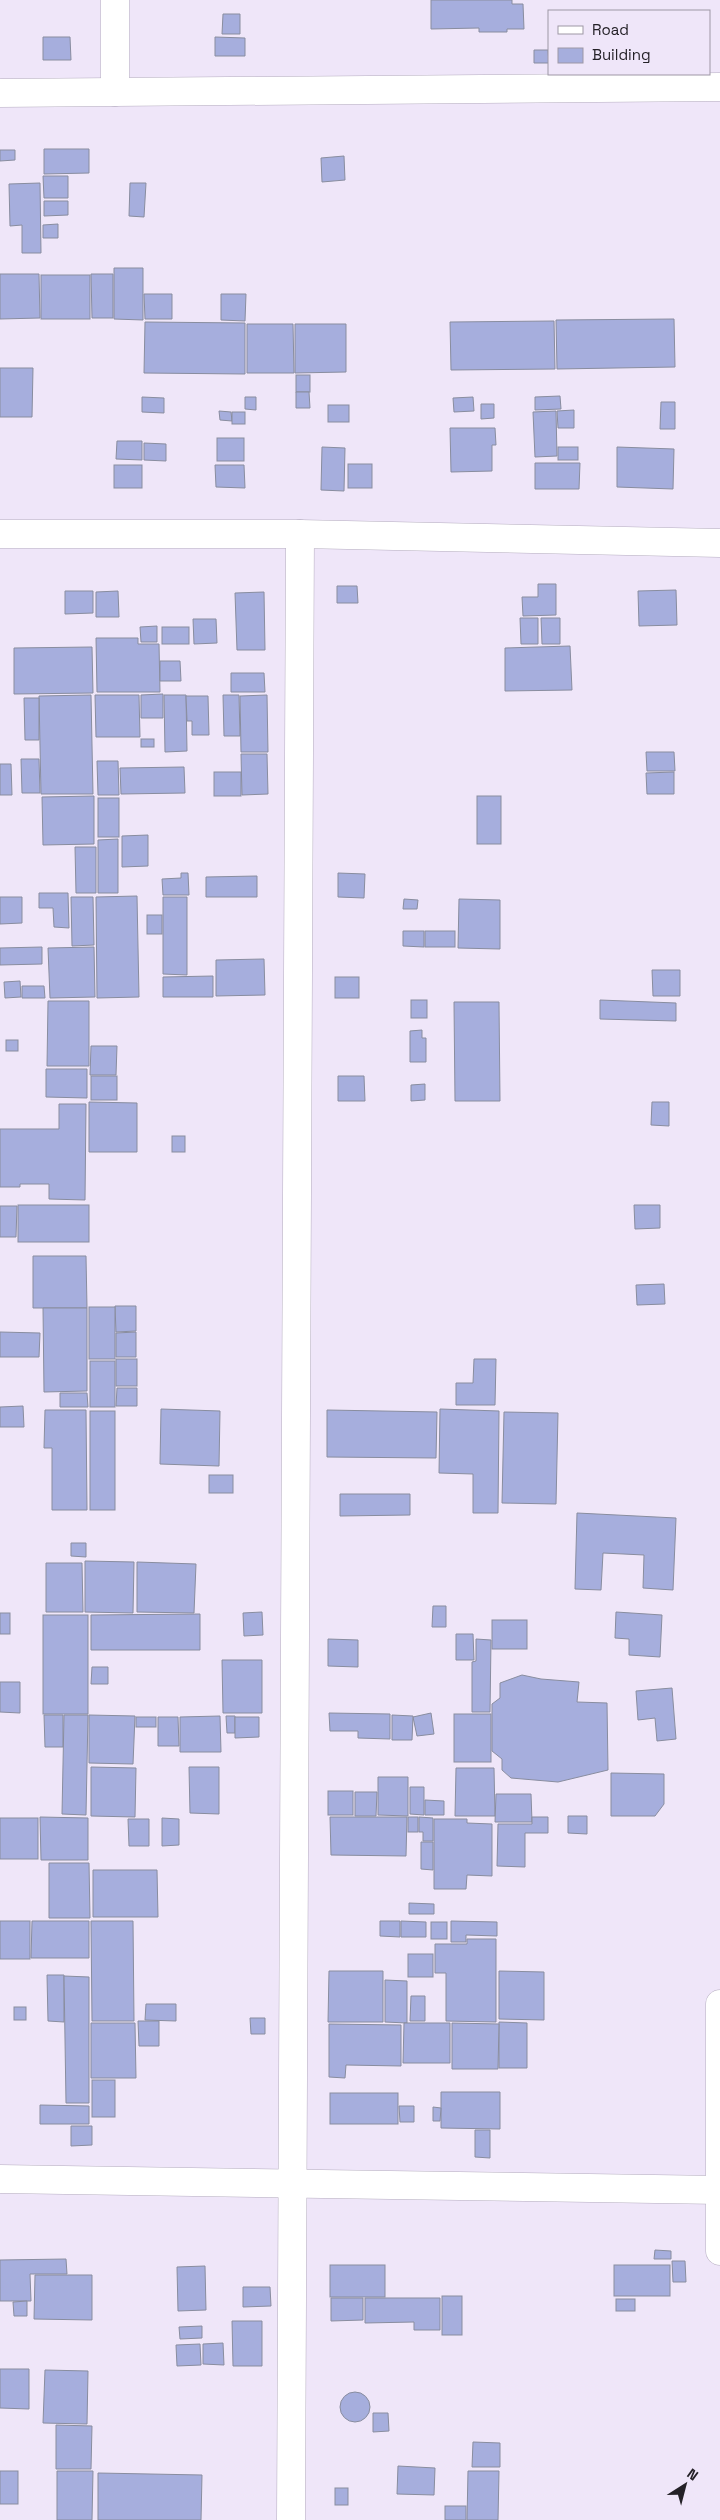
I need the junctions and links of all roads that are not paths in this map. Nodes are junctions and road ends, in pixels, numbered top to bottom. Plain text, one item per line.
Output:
1 (115, 0) edge
2 (720, 87) edge
3 (115, 92) junction
4 (0, 93) edge
5 (0, 534) edge
6 (300, 534) junction
7 (720, 543) edge
8 (720, 2004) edge
9 (0, 2179) edge
10 (293, 2184) junction
11 (719, 2190) edge
12 (720, 2251) edge
13 (291, 2520) edge

1 - 3 street
2 - 3 street
3 - 4 street
5 - 6 street
6 - 7 street
6 - 10 street
8 - 11 street
9 - 10 street
10 - 11 street
10 - 13 street
11 - 12 street

